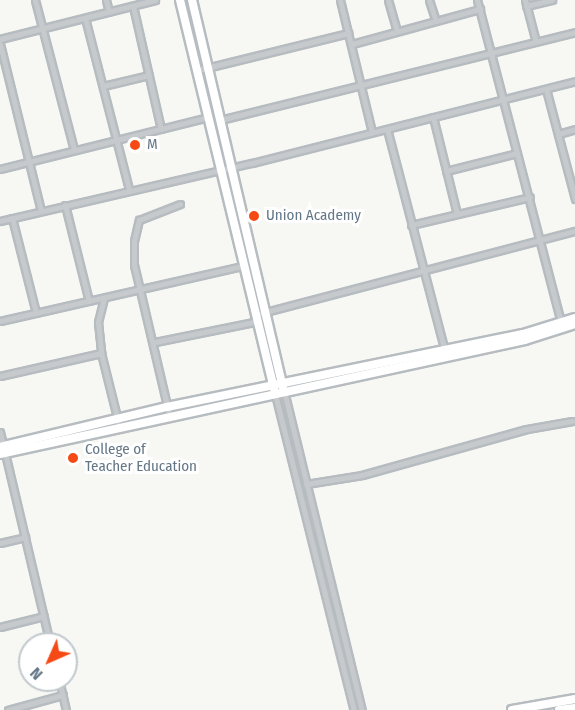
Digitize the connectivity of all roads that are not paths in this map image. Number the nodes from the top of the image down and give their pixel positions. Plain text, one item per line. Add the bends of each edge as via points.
1 (35, 0) edge
2 (106, 0) edge
3 (155, 0) edge
4 (180, 0) edge
5 (192, 0) edge
6 (340, 0) edge
7 (388, 0) edge
8 (429, 0) edge
9 (477, 0) edge
10 (552, 0) edge
11 (526, 3) edge
12 (133, 6) junction
13 (480, 9) junction
14 (109, 12) junction
15 (85, 18) junction
16 (436, 21) junction
17 (41, 29) junction
18 (397, 31) junction
19 (575, 32) edge
20 (349, 33) junction
21 (0, 39) edge
22 (536, 42) junction
23 (0, 44) edge
24 (352, 44) junction
25 (491, 54) junction
26 (208, 66) junction
27 (198, 70) junction
28 (149, 75) junction
29 (575, 81) edge
30 (103, 86) junction
31 (363, 86) junction
32 (546, 89) junction
33 (502, 100) junction
34 (208, 117) junction
35 (433, 117) junction
36 (220, 120) junction
37 (161, 129) junction
38 (387, 129) junction
39 (575, 129) edge
40 (372, 132) junction
41 (558, 134) junction
42 (117, 140) junction
43 (74, 150) junction
44 (518, 153) junction
45 (30, 161) junction
46 (231, 167) junction
47 (0, 169) edge
48 (219, 169) junction
49 (446, 171) junction
50 (129, 189) junction
51 (530, 197) junction
52 (575, 199) edge
53 (180, 204) dead end
54 (65, 205) junction
55 (41, 211) junction
56 (457, 214) junction
57 (12, 218) junction
58 (0, 220) edge
59 (411, 225) junction
60 (575, 231) edge
61 (540, 242) junction
62 (243, 266) junction
63 (422, 271) junction
64 (140, 291) junction
65 (104, 298) junction
66 (89, 301) junction
67 (36, 313) junction
68 (266, 315) junction
69 (255, 318) junction
70 (575, 318) edge
71 (0, 321) edge
72 (561, 322) junction
73 (575, 324) edge
74 (155, 342) junction
75 (446, 351) junction
76 (101, 353) junction
77 (0, 376) edge
78 (278, 387) junction
79 (168, 410) junction
80 (572, 421) dead end
81 (118, 422) junction
82 (0, 432) edge
83 (2, 450) edge
84 (306, 484) junction
85 (25, 537) junction
86 (0, 543) edge
87 (44, 616) junction
88 (0, 627) edge
89 (47, 632) edge
90 (62, 692) edge
91 (63, 695) junction
92 (575, 699) edge
93 (575, 708) edge
94 (8, 710) edge
95 (66, 710) edge
96 (354, 710) edge
97 (362, 710) edge
98 (512, 710) edge
99 (559, 710) edge

1 - 17 street
2 - 14 street
3 - 12 street
4 - 27 main road
5 - 26 main road
6 - 20 street
7 - 18 street
8 - 16 street
9 - 13 street
10 - 11 street
11 - 22 street
12 - 14 street
12 - 28 street
13 - 16 street
13 - 25 street
14 - 15 street
15 - 17 street
15 - 30 street
16 - 18 street
17 - 21 street
17 - 43 street
18 - 24 street
19 - 22 street
20 - 24 street
20 - 26 street
22 - 25 street
23 - 45 street
24 - 31 street
25 - 31 street
25 - 33 street
26 - 27 street
26 - 36 main road
27 - 34 main road
28 - 30 street
28 - 37 street
29 - 32 street
30 - 42 street
31 - 36 street
31 - 40 street
32 - 33 street
32 - 41 street
33 - 35 street
33 - 44 street
34 - 37 street
34 - 48 main road
35 - 38 street
35 - 49 street
36 - 46 main road
37 - 42 street
38 - 40 street
38 - 59 street
39 - 41 street
40 - 46 street
41 - 52 street
42 - 43 street
42 - 50 street
43 - 45 street
44 - 49 street
44 - 51 street
45 - 47 street
45 - 55 street
46 - 48 street
46 - 68 main road
48 - 50 street
48 - 62 main road
49 - 56 street
50 - 54 street
51 - 56 street
51 - 61 street
53 - 64 street via 150,213 136,223 134,265
54 - 55 street
54 - 66 street
55 - 57 street
56 - 59 street
57 - 58 street
57 - 67 street
59 - 63 street
60 - 61 street
61 - 63 street
61 - 72 street
62 - 64 street
62 - 69 main road
63 - 68 street
63 - 75 street
64 - 65 street
64 - 74 street
65 - 66 street
65 - 76 street via 98,322
66 - 67 street
67 - 71 street
68 - 69 street
68 - 78 main road
69 - 74 street
69 - 78 main road
70 - 72 main road
72 - 75 main road
73 - 75 main road via 525,340
74 - 79 street
75 - 78 main road
76 - 77 street
76 - 81 street
78 - 79 main road
78 - 84 street
78 - 96 street
79 - 81 main road
80 - 84 street via 362,475
81 - 83 main road
82 - 83 street
83 - 85 street
84 - 97 street
85 - 86 street
85 - 87 street
87 - 88 street
87 - 89 street
90 - 91 street
91 - 94 street
91 - 95 street
92 - 98 main road
93 - 99 main road

